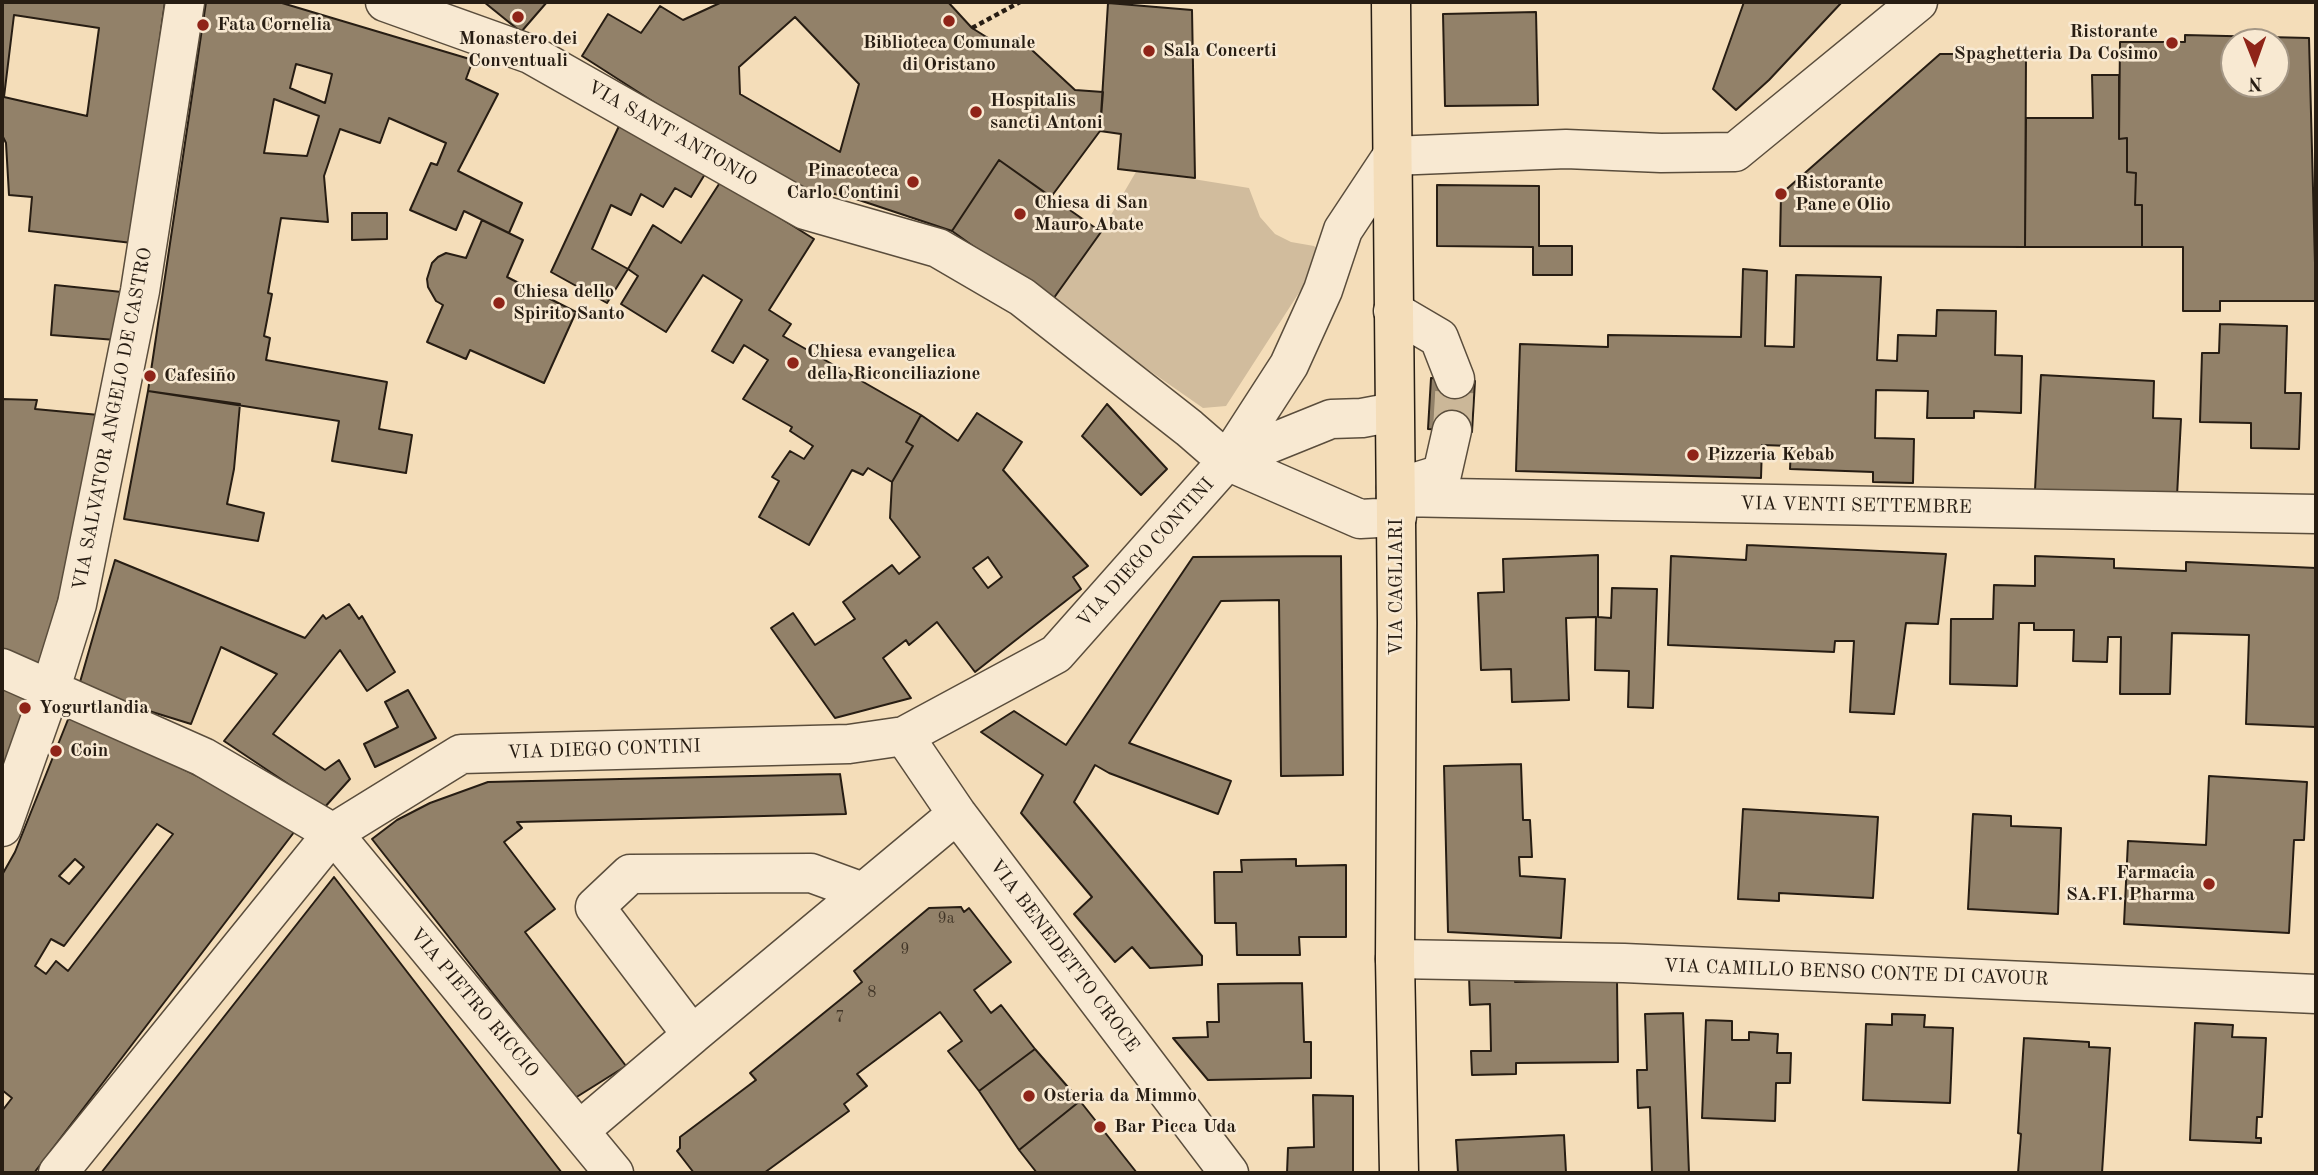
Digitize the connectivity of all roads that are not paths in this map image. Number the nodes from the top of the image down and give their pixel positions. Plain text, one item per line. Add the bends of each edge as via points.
1 (185, 2) edge
2 (385, 2) edge
3 (1391, 2) edge
4 (1918, 2) edge
5 (1392, 156) junction
6 (1393, 311) junction
7 (1455, 379) tunnel mouth
8 (1394, 412) junction
9 (1452, 430) tunnel mouth
10 (1227, 461) junction
11 (1396, 501) junction
12 (2316, 514) edge
13 (2, 668) edge
14 (50, 691) junction
15 (904, 736) junction
16 (957, 814) junction
17 (2, 827) edge
18 (334, 833) junction
19 (863, 892) junction
20 (1395, 959) junction
21 (2316, 994) edge
22 (692, 1035) junction
23 (580, 1130) junction
24 (58, 1173) edge
25 (614, 1173) edge
26 (1229, 1173) edge
27 (1399, 1173) edge

1 - 14 street, VIA SALVATOR ANGELO DE CASTRO via 140,291 77,604
2 - 10 street, VIA SANT'ANTONIO via 530,54 805,210 938,248 1022,298
3 - 5 main road, VIA CAGLIARI
4 - 5 street via 1735,152 1566,149
5 - 6 main road, VIA CAGLIARI
5 - 10 street, VIA DIEGO CONTINI via 1343,230 1289,365
6 - 7 street via 1439,338
6 - 8 main road, VIA CAGLIARI
8 - 10 street via 1331,419
8 - 11 main road, VIA CAGLIARI
9 - 11 street via 1442,474
10 - 11 street, VIA SANT'ANTONIO via 1360,519
10 - 15 street, VIA DIEGO CONTINI via 1056,654
11 - 12 street, VIA VENTI SETTEMBRE
11 - 20 main road, VIA CAGLIARI
13 - 14 street
14 - 17 street, VIA SALVATOR ANGELO DE CASTRO
14 - 18 street via 202,757
15 - 16 street, VIA BENEDETTO CROCE
15 - 18 street, VIA DIEGO CONTINI via 849,744 461,754
16 - 19 street
16 - 26 street, VIA BENEDETTO CROCE
18 - 23 street, VIA PIETRO RICCIO
18 - 24 street, VIA DIEGO CONTINI
19 - 22 street
19 - 22 street via 811,873 630,874 595,907
20 - 21 street, VIA CAMILLO BENSO CONTE DI CAVOUR via 1624,963
20 - 27 main road, VIA CAGLIARI
22 - 23 street
23 - 25 street, VIA PIETRO RICCIO

